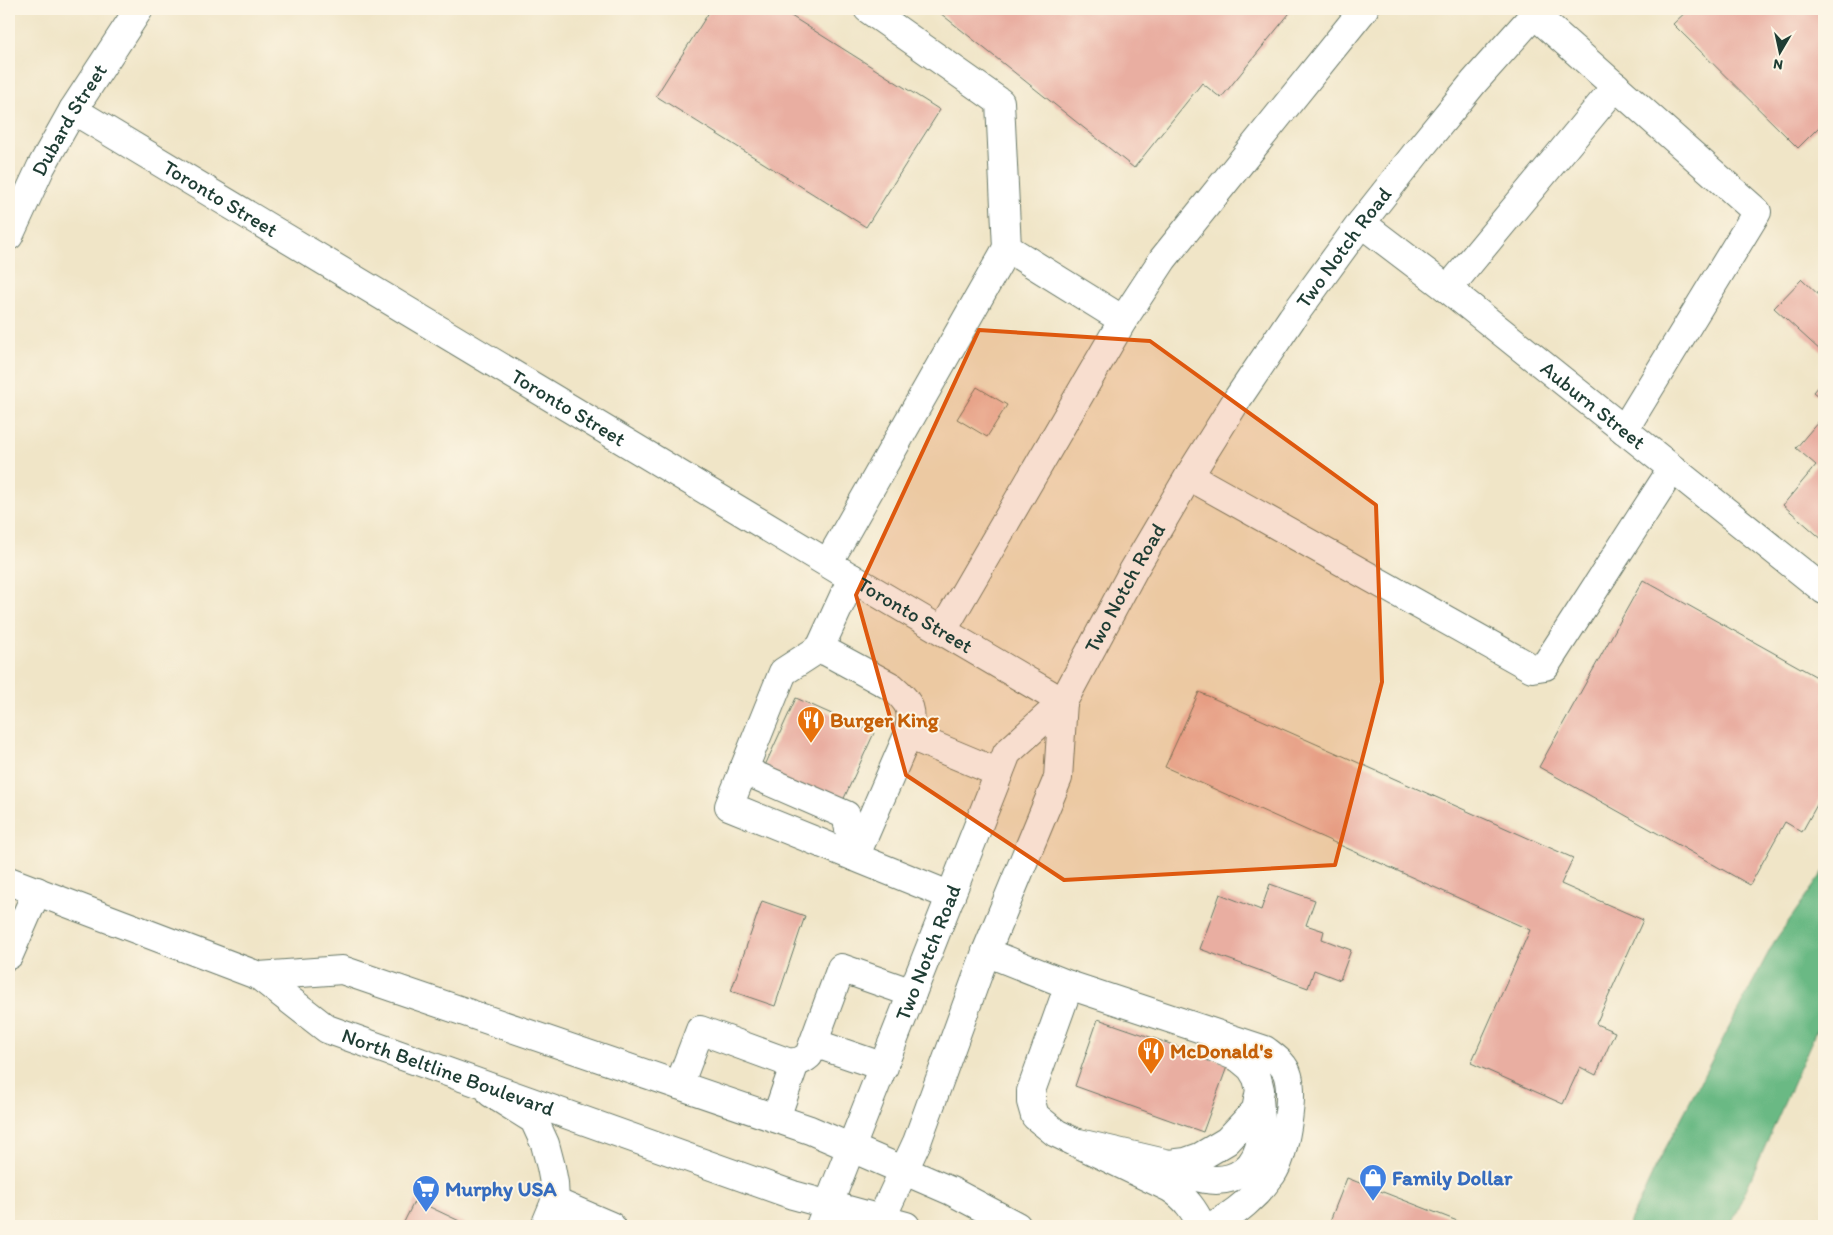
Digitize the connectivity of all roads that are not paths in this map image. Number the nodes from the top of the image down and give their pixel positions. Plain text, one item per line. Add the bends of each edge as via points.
1 (139, 9) edge
2 (868, 9) edge
3 (1364, 9) edge
4 (1536, 11) edge
5 (1616, 86) junction
6 (73, 110) junction
7 (1361, 223) junction
8 (9, 236) edge
9 (1007, 248) junction
10 (1448, 289) junction
11 (1123, 320) junction
12 (1624, 430) junction
13 (1672, 469) junction
14 (1189, 476) junction
15 (828, 563) junction
16 (852, 578) junction
17 (1824, 590) edge
18 (942, 630) junction
19 (820, 648) junction
20 (1063, 702) junction
21 (908, 735) junction
22 (743, 770) junction
23 (999, 774) junction
24 (855, 857) junction
25 (9, 881) edge
26 (37, 891) junction
27 (951, 896) junction
28 (986, 952) junction
29 (9, 954) edge
30 (259, 976) junction
31 (1069, 985) junction
32 (912, 993) junction
33 (814, 1043) junction
34 (795, 1063) junction
35 (884, 1067) junction
36 (475, 1083) junction
37 (679, 1085) junction
38 (1259, 1099) junction
39 (776, 1118) junction
40 (1079, 1143) junction
41 (852, 1147) junction
42 (1147, 1158) junction
43 (904, 1170) junction
44 (550, 1214) edge
45 (824, 1216) edge
46 (888, 1224) edge
47 (610, 1226) edge
48 (1017, 1226) edge
49 (1202, 1226) edge
50 (1211, 1226) edge

1 - 6 main road, Dubard Street
2 - 9 main road via 1000,102
3 - 11 main road via 1163,259
4 - 5 main road
4 - 7 main road, Two Notch Road via 1474,82
5 - 10 main road
5 - 12 main road via 1757,212
6 - 8 main road, Dubard Street via 41,167
6 - 15 main road, Toronto Street
7 - 10 main road, Auburn Street
7 - 14 main road, Two Notch Road via 1238,398
9 - 11 main road
9 - 15 main road
10 - 12 main road, Auburn Street
11 - 18 main road
12 - 13 main road, Auburn Street
13 - 14 main road via 1545,666 1532,668
13 - 17 main road, Auburn Street
14 - 20 main road, Two Notch Road via 1133,571
15 - 16 main road, Toronto Street
16 - 18 main road, Toronto Street
16 - 19 main road
18 - 20 main road, Toronto Street
19 - 21 main road via 900,694 911,710
19 - 22 main road via 783,672
20 - 23 main road, Two Notch Road via 1007,752
20 - 28 main road via 1058,778
21 - 23 main road
21 - 24 main road
22 - 24 main road via 846,815
22 - 24 main road via 729,806
23 - 27 main road, Two Notch Road
24 - 27 main road
25 - 26 main road, North Beltline Boulevard
26 - 29 main road
26 - 30 main road, North Beltline Boulevard
27 - 32 main road, Two Notch Road
28 - 31 main road
28 - 43 main road
30 - 36 main road, North Beltline Boulevard via 327,1029
30 - 37 main road via 342,970
31 - 38 main road via 1115,1008 1239,1058 1257,1078
31 - 40 main road via 1031,1091 1030,1102 1035,1116 1044,1124
31 - 50 main road via 1265,1050 1283,1065 1288,1075 1290,1096 1288,1123 1274,1171 1251,1198 1223,1221
32 - 33 main road via 841,968
32 - 35 main road, Two Notch Road
33 - 34 main road via 809,1055
33 - 35 main road
34 - 37 main road via 700,1030
34 - 39 main road
35 - 41 main road, Two Notch Road
36 - 44 main road via 534,1120 545,1144 554,1183
36 - 45 main road, North Beltline Boulevard via 793,1195
37 - 39 main road
38 - 42 main road via 1256,1110 1227,1141 1200,1157 1169,1164
38 - 42 main road via 1259,1149 1244,1172 1234,1178 1203,1179
39 - 41 main road
40 - 42 main road
40 - 49 main road via 1182,1196
41 - 43 main road
41 - 45 main road, Two Notch Road
43 - 46 main road
43 - 48 main road
44 - 47 main road
45 - 46 main road, North Beltline Boulevard

